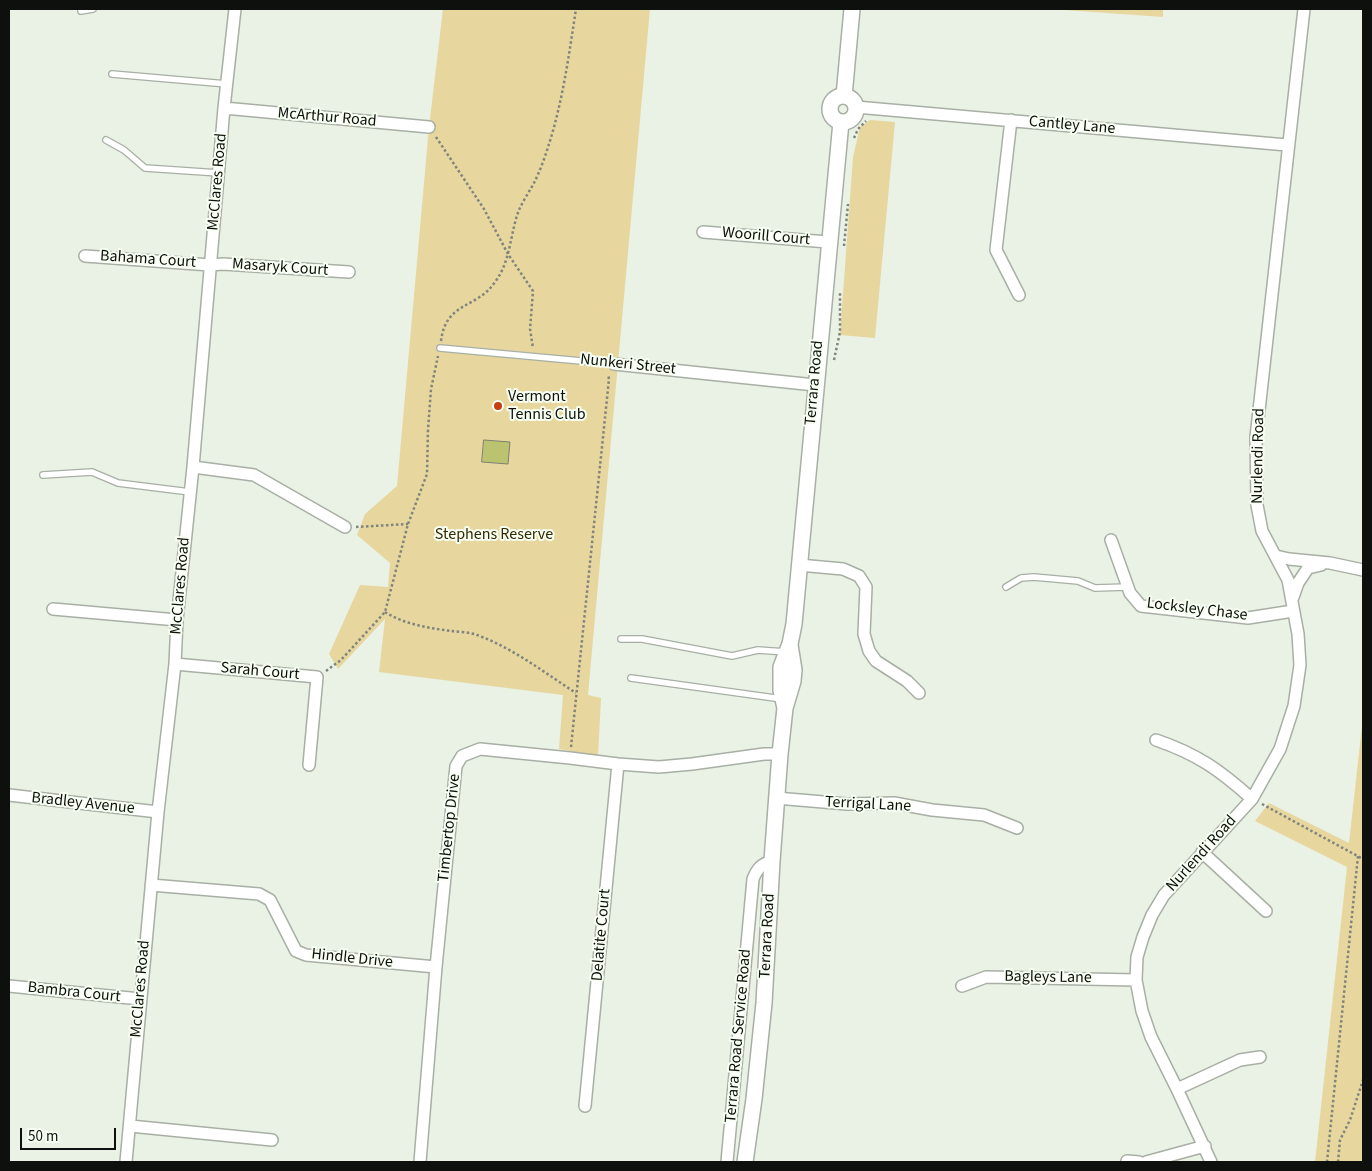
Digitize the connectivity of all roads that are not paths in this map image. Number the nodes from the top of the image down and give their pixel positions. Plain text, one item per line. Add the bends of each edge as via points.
1 (93, 9) edge
2 (235, 9) edge
3 (852, 9) edge
4 (1304, 9) edge
5 (81, 12) dead end
6 (112, 74) dead end
7 (227, 84) junction
8 (844, 96) junction
9 (856, 107) junction
10 (224, 108) junction
11 (1011, 120) junction
12 (841, 122) junction
13 (429, 128) road end
14 (106, 140) dead end
15 (1287, 145) junction
16 (219, 173) junction
17 (704, 232) dead end
18 (828, 242) junction
19 (86, 256) dead end
20 (210, 265) junction
21 (349, 272) dead end
22 (1020, 295) dead end
23 (440, 348) dead end
24 (610, 363) joint
25 (815, 384) junction
26 (192, 467) junction
27 (44, 475) dead end
28 (190, 492) junction
29 (345, 527) road end
30 (1111, 540) dead end
31 (1276, 556) junction
32 (1330, 563) junction
33 (799, 564) junction
34 (1363, 570) edge
35 (1006, 587) dead end
36 (1128, 587) junction
37 (1292, 606) junction
38 (53, 609) dead end
39 (177, 620) junction
40 (620, 638) dead end
41 (790, 649) junction
42 (175, 664) junction
43 (631, 678) dead end
44 (919, 693) dead end
45 (785, 702) junction
46 (1156, 740) dead end
47 (780, 754) junction
48 (618, 764) junction
49 (308, 765) dead end
50 (9, 796) edge
51 (776, 798) junction
52 (1252, 799) junction
53 (158, 812) junction
54 (1017, 828) dead end
55 (1202, 852) junction
56 (772, 861) junction
57 (151, 885) junction
58 (1266, 911) dead end
59 (436, 967) junction
60 (1136, 980) junction
61 (9, 986) edge
62 (962, 986) dead end
63 (140, 999) junction
64 (1260, 1057) dead end
65 (1178, 1089) junction
66 (585, 1106) dead end
67 (130, 1126) junction
68 (272, 1140) dead end
69 (1205, 1146) junction
70 (126, 1162) edge
71 (420, 1162) edge
72 (727, 1162) edge
73 (745, 1162) edge
74 (1146, 1162) edge
75 (1211, 1162) edge

1 - 5 lane
2 - 7 street, McClares Road
3 - 8 main road
4 - 15 street, Nurlendi Road
6 - 7 lane
7 - 10 street, McClares Road
8 - 9 main road via 851,98
8 - 12 main road via 834,98 830,105 830,114
9 - 11 street, Cantley Lane
9 - 12 main road via 852,118
10 - 13 street, McArthur Road
10 - 16 street, McClares Road
11 - 15 street, Cantley Lane
11 - 22 street via 996,250
12 - 18 main road, Terrara Road
14 - 16 lane via 145,168
15 - 31 street, Nurlendi Road via 1256,437 1257,505 1262,531
16 - 20 street, McClares Road
17 - 18 street, Woorill Court
18 - 25 main road, Terrara Road
19 - 20 street, Bahama Court
20 - 21 street, Masaryk Court
20 - 26 street, McClares Road
23 - 24 lane, Nunkeri Street
24 - 25 street, Nunkeri Street
25 - 33 main road, Terrara Road
26 - 28 street, McClares Road
26 - 29 street via 254,475
27 - 28 lane via 92,472 118,483
28 - 39 street, McClares Road
30 - 36 street, Locksley Chase
31 - 32 street
31 - 37 street, Nurlendi Road via 1288,580
32 - 34 street
32 - 37 street via 1308,568 1298,583
33 - 41 main road, Terrara Road
33 - 44 street via 843,569 859,576 866,587 864,634 869,652 876,661 907,680
35 - 36 lane via 1021,578 1034,577 1078,580 1095,588
36 - 37 street, Locksley Chase via 1141,606 1157,609 1248,618
37 - 52 street, Nurlendi Road via 1300,665 1294,706 1280,749
38 - 39 street
39 - 42 street, McClares Road
40 - 41 lane via 642,639 732,656 758,650
41 - 45 main road, Terrara Road via 794,680
42 - 49 street, Sarah Court via 317,677
42 - 53 street, McClares Road
43 - 45 lane
45 - 47 main road, Terrara Road
46 - 52 street via 1209,763
47 - 48 street, Timbertop Drive via 692,764
47 - 51 main road, Terrara Road
48 - 59 street, Timbertop Drive via 480,749 462,756 456,766
48 - 66 street, Delatite Court
50 - 53 street, Bradley Avenue
51 - 54 street, Terrigal Lane via 847,804 894,803 984,815
51 - 56 main road, Terrara Road
52 - 55 street, Nurlendi Road
53 - 57 street, McClares Road
55 - 58 street
55 - 60 street, Nurlendi Road via 1164,895 1152,915 1138,957
56 - 72 street, Terrara Road Service Road via 761,865 753,879
56 - 73 main road, Terrara Road via 764,1003
57 - 59 street, Hindle Drive via 260,894 270,900 296,951 306,955
57 - 63 street, McClares Road
59 - 71 street, Timbertop Drive
60 - 62 street, Bagleys Lane via 986,977
60 - 65 street, Nurlendi Road via 1151,1037
61 - 63 street, Bambra Court
63 - 67 street, McClares Road
64 - 65 street via 1240,1060
65 - 69 street, Nurlendi Road
67 - 68 street
67 - 70 street, McClares Road
69 - 74 street
69 - 75 street, Nurlendi Road

